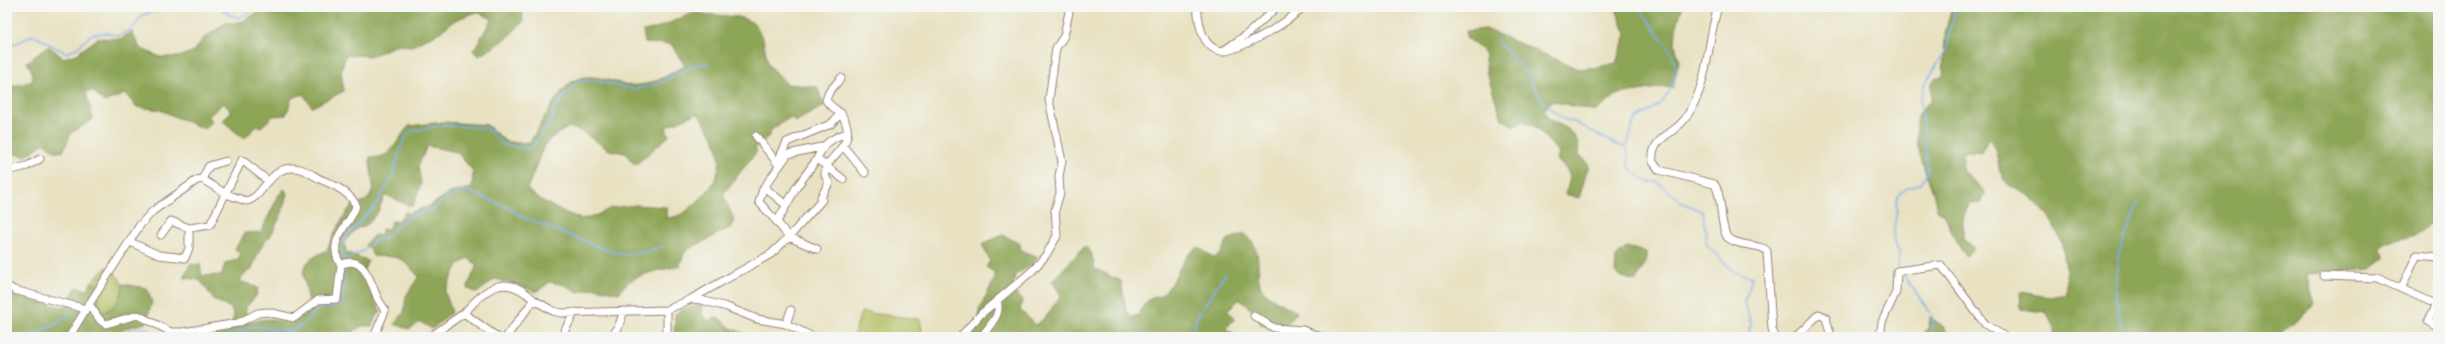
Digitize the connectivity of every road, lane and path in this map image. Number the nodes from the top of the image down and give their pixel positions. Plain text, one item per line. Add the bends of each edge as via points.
1 (1070, 7) edge
2 (1197, 7) edge
3 (1277, 7) edge
4 (1303, 7) edge
5 (1718, 7) edge
6 (1223, 51) junction
7 (840, 78) dead end
8 (841, 113) junction
9 (846, 133) junction
10 (756, 136) dead end
11 (821, 147) junction
12 (844, 147) junction
13 (40, 159) dead end
14 (816, 159) junction
15 (226, 160) dead end
16 (778, 164) junction
17 (828, 166) junction
18 (7, 171) edge
19 (865, 173) dead end
20 (202, 179) junction
21 (843, 179) dead end
22 (267, 180) junction
23 (764, 187) junction
24 (226, 194) junction
25 (786, 205) junction
26 (777, 222) junction
27 (189, 228) junction
28 (161, 235) dead end
29 (790, 237) junction
30 (130, 242) junction
31 (817, 249) dead end
32 (2438, 256) edge
33 (344, 264) junction
34 (2324, 276) dead end
35 (7, 286) edge
36 (2401, 289) junction
37 (705, 291) junction
38 (691, 299) junction
39 (534, 300) junction
40 (707, 300) junction
41 (997, 300) junction
42 (2437, 305) edge
43 (87, 306) junction
44 (667, 310) junction
45 (791, 310) dead end
46 (624, 311) junction
47 (575, 312) junction
48 (464, 313) junction
49 (1254, 316) dead end
50 (786, 324) junction
51 (2438, 327) edge
52 (69, 337) edge
53 (374, 337) edge
54 (430, 337) edge
55 (497, 337) edge
56 (506, 337) edge
57 (561, 337) edge
58 (611, 337) edge
59 (667, 337) edge
60 (813, 337) edge
61 (960, 337) edge
62 (982, 337) edge
63 (1321, 337) edge
64 (1775, 337) edge
65 (1796, 337) edge
66 (1831, 337) edge
67 (1880, 337) edge
68 (2005, 337) edge

1 - 41 street via 1064,36 1056,48 1050,100 1062,161 1059,176 1060,193 1055,210 1057,236 1036,266
2 - 6 street via 1203,37 1213,48
3 - 6 street via 1246,35
4 - 6 street via 1295,15 1237,48
5 - 64 street via 1701,89 1685,120 1659,139 1654,147 1653,162 1659,170 1714,184 1727,237 1766,249 1772,329
7 - 8 street via 826,100
8 - 9 street
8 - 16 street via 831,124 786,142
9 - 11 street via 827,141
9 - 12 street
10 - 16 street
11 - 14 street
11 - 16 street via 788,154
12 - 17 street
12 - 19 street
13 - 18 street via 34,164
14 - 17 street
14 - 25 street
15 - 20 street via 210,166
16 - 23 street
17 - 21 street
17 - 29 street via 825,174 829,182 821,197 822,200
20 - 24 street
20 - 30 street via 153,211 140,225
22 - 24 street via 252,200 242,201
22 - 24 street via 242,160
22 - 33 street via 283,170 299,169 333,184 354,201 356,207 337,239 337,259
23 - 25 street
23 - 26 street via 759,202
24 - 27 street via 208,227
25 - 26 street
26 - 29 street
27 - 28 street via 171,221
27 - 30 street via 189,248 185,258 159,255
29 - 31 street
29 - 37 street via 771,254
30 - 43 street
32 - 36 street via 2417,255
33 - 43 street via 337,300 318,300 294,318 267,312 258,313 238,323 187,332 172,332 138,315 106,324
33 - 53 street via 360,265 366,270 385,311
34 - 36 street via 2372,277
35 - 43 street via 14,290
36 - 42 street
37 - 38 street
37 - 40 street
38 - 40 street
38 - 44 street
39 - 47 street via 553,311
39 - 48 street via 528,294 513,288 494,286 481,294
39 - 56 street
40 - 50 street via 757,319
41 - 61 street via 973,321
41 - 62 street via 999,308 994,322
42 - 51 street via 2428,321
43 - 52 street
44 - 46 street
44 - 59 street
45 - 50 street
46 - 47 street
46 - 58 street via 618,328
47 - 57 street
48 - 54 street
48 - 55 street
49 - 63 street via 1274,328 1303,330
50 - 60 street
65 - 66 street via 1819,314 1826,318
67 - 68 street via 1882,322 1896,292 1900,270 1941,265 1984,324

